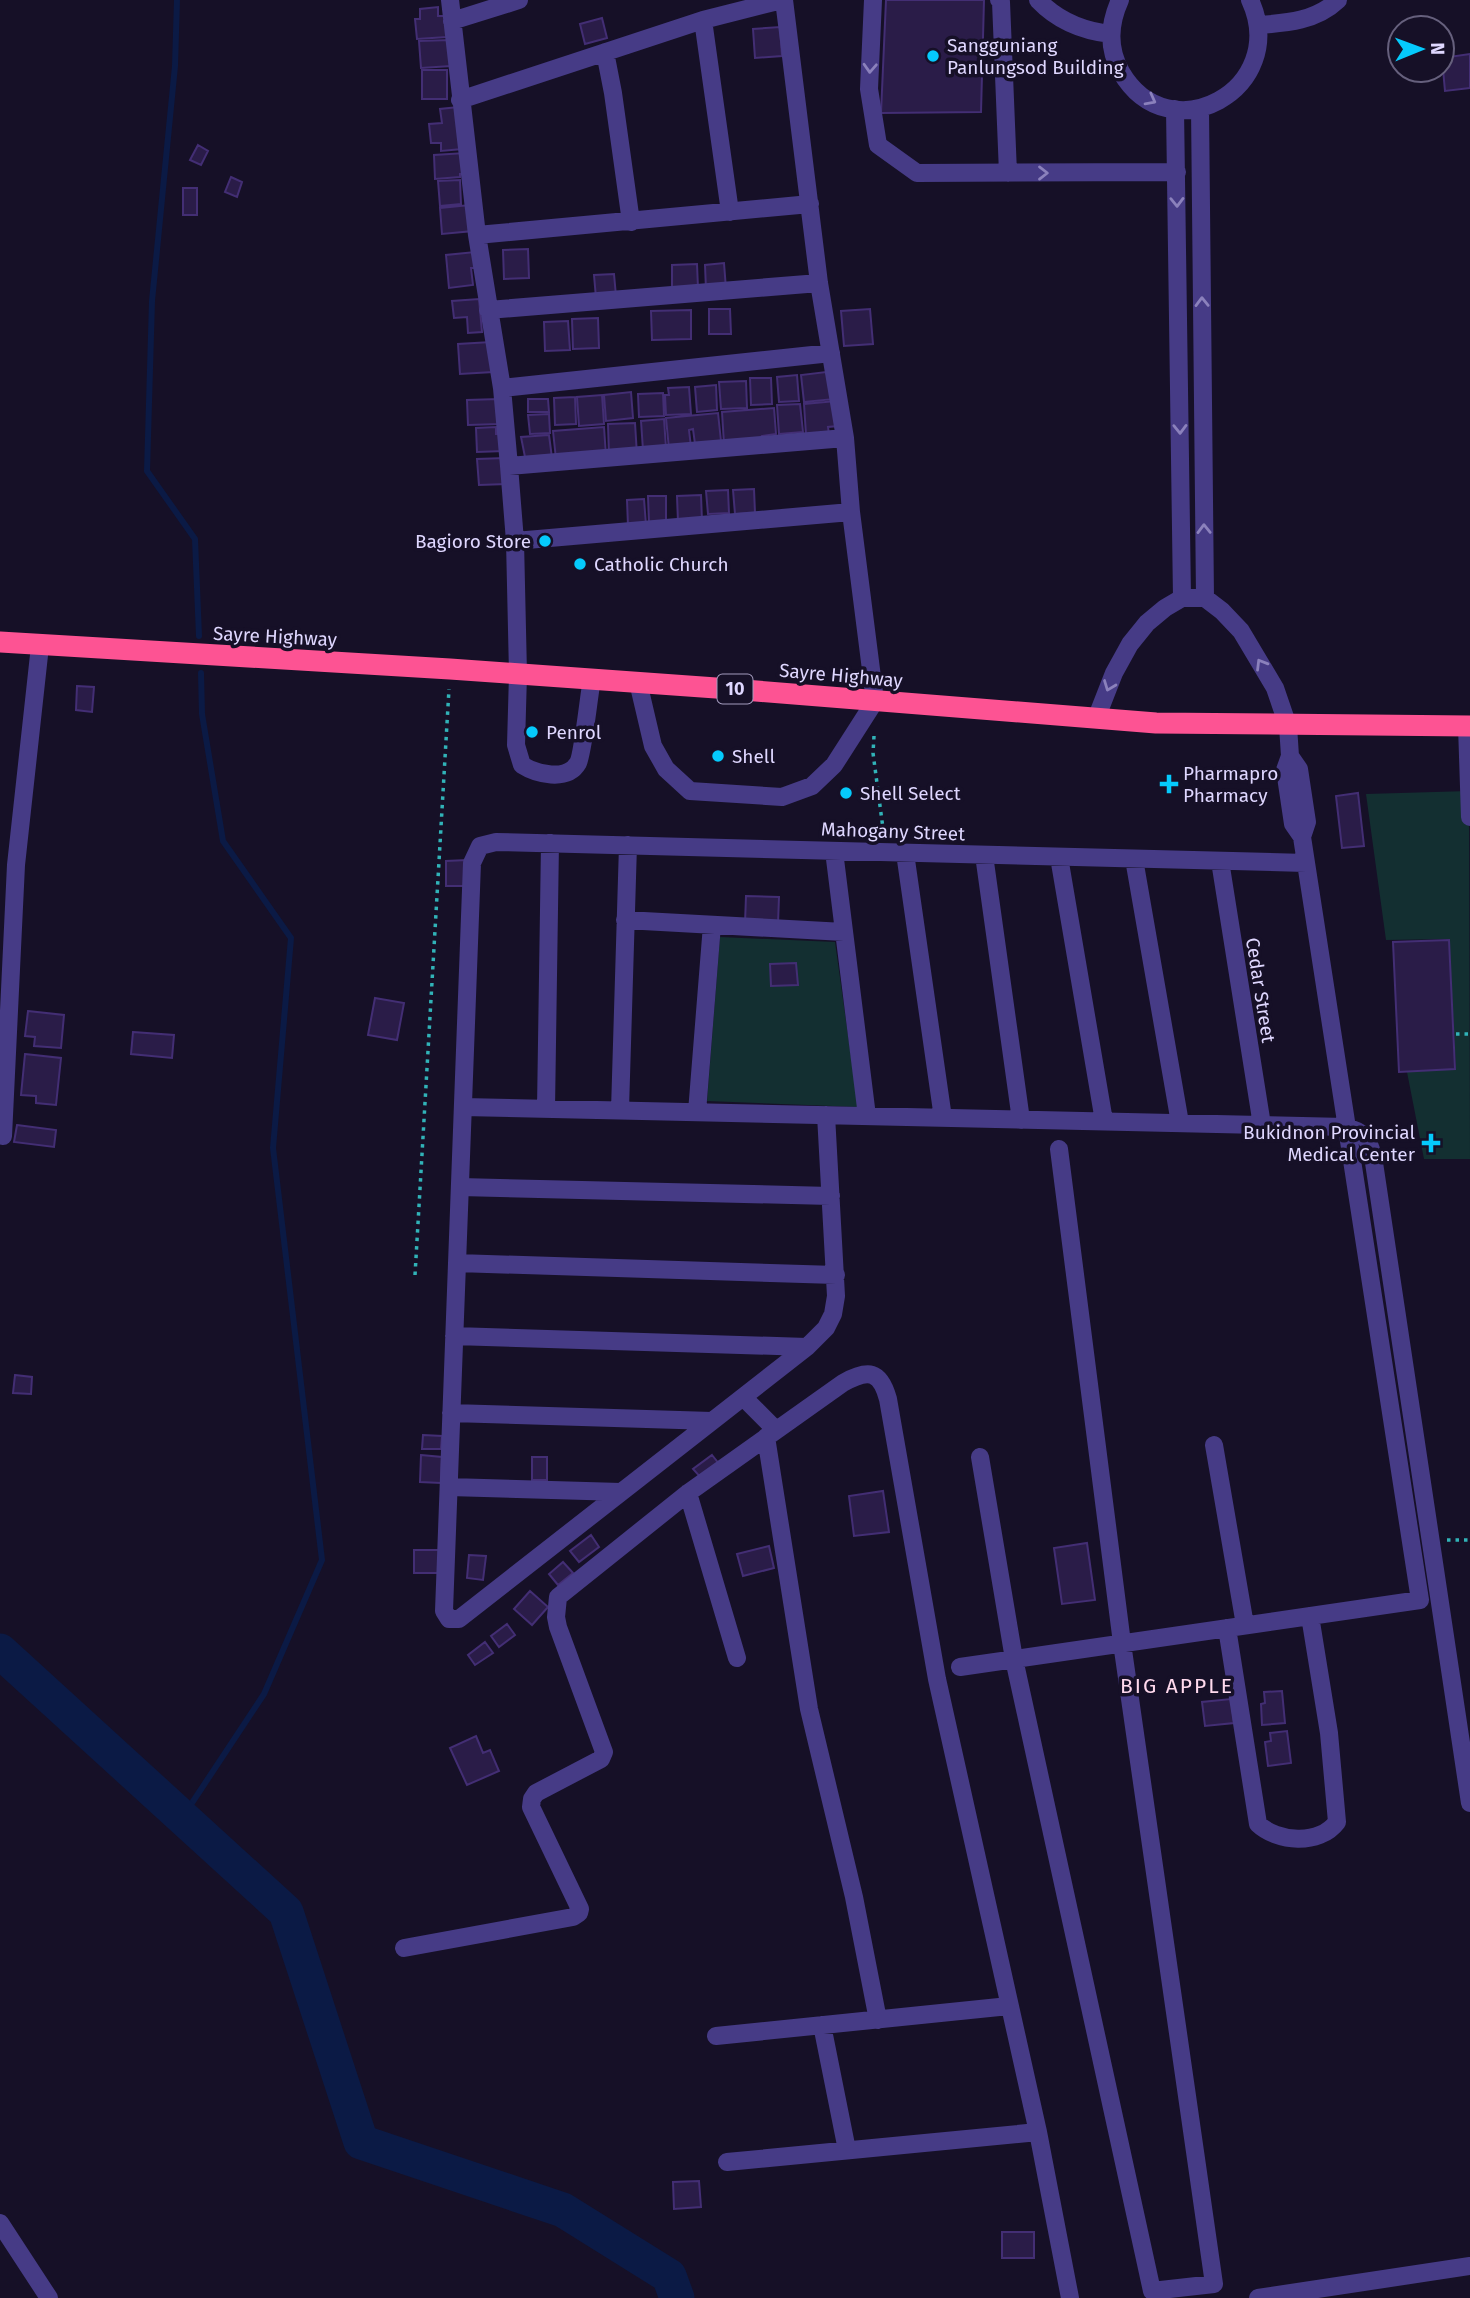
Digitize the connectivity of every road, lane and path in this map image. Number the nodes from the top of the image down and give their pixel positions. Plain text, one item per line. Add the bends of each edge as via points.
1 (450, 0) edge
2 (519, 0) edge
3 (783, 0) edge
4 (873, 0) edge
5 (999, 0) edge
6 (1038, 0) edge
7 (1120, 0) edge
8 (1250, 0) edge
9 (1338, 0) edge
10 (703, 20) junction
11 (452, 21) junction
12 (1259, 25) junction
13 (1111, 34) junction
14 (605, 52) junction
15 (460, 100) junction
16 (1200, 108) junction
17 (1175, 109) junction
18 (1177, 172) junction
19 (1008, 173) junction
20 (810, 204) junction
21 (730, 212) junction
22 (631, 222) junction
23 (477, 235) junction
24 (819, 283) junction
25 (488, 310) junction
26 (831, 353) junction
27 (502, 388) junction
28 (845, 438) junction
29 (509, 466) junction
30 (851, 512) junction
31 (515, 541) junction
32 (1182, 598) junction
33 (1205, 598) junction
34 (0, 642) edge
35 (40, 646) junction
36 (450, 669) junction
37 (518, 674) junction
38 (592, 679) junction
39 (638, 682) junction
40 (875, 701) junction
41 (1096, 719) junction
42 (1288, 726) junction
43 (1469, 726) edge
44 (1470, 817) edge
45 (550, 843) junction
46 (628, 845) junction
47 (834, 851) junction
48 (886, 852) junction
49 (905, 853) junction
50 (984, 855) junction
51 (1059, 857) junction
52 (1133, 859) junction
53 (1220, 861) junction
54 (1306, 863) junction
55 (625, 920) junction
56 (712, 925) junction
57 (844, 932) junction
58 (1456, 1034) dead end
59 (1470, 1034) edge
60 (463, 1107) junction
61 (546, 1109) junction
62 (620, 1110) junction
63 (697, 1112) junction
64 (826, 1115) junction
65 (867, 1116) junction
66 (943, 1118) junction
67 (1021, 1120) junction
68 (1104, 1121) junction
69 (1180, 1123) junction
70 (1262, 1125) junction
71 (1345, 1127) junction
72 (3, 1136) dead end
73 (1059, 1149) dead end
74 (460, 1186) junction
75 (831, 1196) junction
76 (457, 1263) junction
77 (415, 1275) dead end
78 (836, 1275) junction
79 (454, 1336) junction
80 (807, 1347) junction
81 (743, 1397) junction
82 (451, 1413) junction
83 (712, 1421) junction
84 (771, 1434) junction
85 (1214, 1445) dead end
86 (980, 1457) dead end
87 (449, 1487) junction
88 (621, 1492) junction
89 (688, 1493) junction
90 (1310, 1616) junction
91 (1245, 1625) junction
92 (1227, 1628) junction
93 (1122, 1643) junction
94 (737, 1658) dead end
95 (1014, 1659) junction
96 (960, 1667) dead end
97 (1470, 1802) edge
98 (404, 1948) dead end
99 (1009, 2006) junction
100 (878, 2020) junction
101 (822, 2025) junction
102 (716, 2036) dead end
103 (1038, 2132) junction
104 (847, 2150) junction
105 (727, 2162) dead end
106 (0, 2223) edge
107 (1470, 2266) edge
108 (49, 2298) edge
109 (1070, 2298) edge
110 (1258, 2298) edge

1 - 11 street
2 - 11 street
3 - 10 street
3 - 20 street
4 -> 19 street via 869,89 878,145 917,173
5 - 19 street
6 - 13 street via 1084,30
7 - 13 street
8 - 12 street
9 - 12 street via 1318,15
10 - 14 street
10 - 21 street
11 - 15 street
12 - 16 street via 1257,53 1246,78 1226,97
13 -> 17 street via 1114,58 1125,79 1152,102
14 - 15 street
14 - 22 street
15 - 23 street
16 - 17 street
33 -> 16 street
17 - 18 street
19 -> 18 street
18 -> 32 street
20 - 21 street
20 - 24 street
21 - 22 street
22 - 23 street
23 - 25 street
24 - 25 street
24 - 26 street
25 - 27 street
26 - 27 street
26 - 28 street
27 - 29 street
28 - 29 street
28 - 30 street
29 - 31 street
30 - 31 street
30 - 40 street
31 - 37 street
32 - 33 street
32 -> 41 street via 1147,623 1130,643
42 -> 33 street via 1275,688 1241,631
34 - 35 highway, Sayre Highway / 10
35 - 36 highway, Sayre Highway / 10
35 - 72 street via 16,865
36 - 37 highway, Sayre Highway / 10
36 - 77 path
37 - 38 highway, Sayre Highway / 10
37 - 38 street via 516,745 522,765 554,774 567,772 578,762
38 - 39 highway, Sayre Highway / 10
39 - 40 highway, Sayre Highway / 10
39 - 40 street via 653,746 666,769 690,791 782,797 811,786 834,765
40 - 41 highway, Sayre Highway / 10
40 - 48 path via 873,753
41 - 42 highway, Sayre Highway / 10
42 - 43 highway, Sayre Highway / 10
42 - 54 street via 1290,756 1299,769 1307,822 1302,837
43 - 44 street
45 - 46 street, Mahogany Street
45 - 60 street, Mahogany Street via 480,846 472,863
45 - 61 street
46 - 47 street, Mahogany Street
46 - 55 street
47 - 48 street, Mahogany Street
47 - 57 street
48 - 49 street, Mahogany Street
49 - 50 street, Mahogany Street
49 - 66 street
50 - 51 street, Mahogany Street
50 - 67 street
51 - 52 street, Mahogany Street
51 - 68 street
52 - 53 street, Mahogany Street
52 - 69 street
53 - 54 street, Mahogany Street
53 - 70 street, Cedar Street
54 - 71 street
55 - 56 street
55 - 62 street
56 - 57 street
56 - 63 street
57 - 65 street
58 - 59 path
60 - 61 street
60 - 74 street
61 - 62 street
62 - 63 street
63 - 64 street
64 - 65 street
64 - 75 street
65 - 66 street
66 - 67 street
67 - 68 street
68 - 69 street
69 - 70 street
70 - 71 street
71 - 90 street via 1420,1600
71 - 97 street via 1364,1133 1373,1156
73 - 93 street
74 - 75 street
74 - 76 street
75 - 78 street
76 - 78 street
76 - 79 street
78 - 80 street via 833,1314
79 - 80 street
79 - 82 street
80 - 81 street
81 - 83 street
81 - 84 street
82 - 83 street
82 - 87 street
83 - 88 street
84 - 89 street
84 - 99 street via 856,1376 869,1373 884,1385 937,1679
84 - 100 street via 809,1709
85 - 91 street
86 - 95 street
87 - 88 street
87 - 88 street via 444,1611 452,1620
89 - 94 street
89 - 98 street via 562,1592 556,1605 558,1627 604,1752 601,1759 536,1793 531,1807 579,1913
90 - 91 street
90 - 92 street via 1329,1733 1336,1822 1320,1836 1283,1838 1258,1824
91 - 92 street
92 - 93 street
93 - 95 street
93 - 95 street via 1214,2284 1152,2291
95 - 96 street
99 - 100 street
99 - 103 street
100 - 101 street
101 - 102 street
101 - 104 street
103 - 104 street
103 - 109 street
104 - 105 street
106 - 108 street
107 - 110 street

